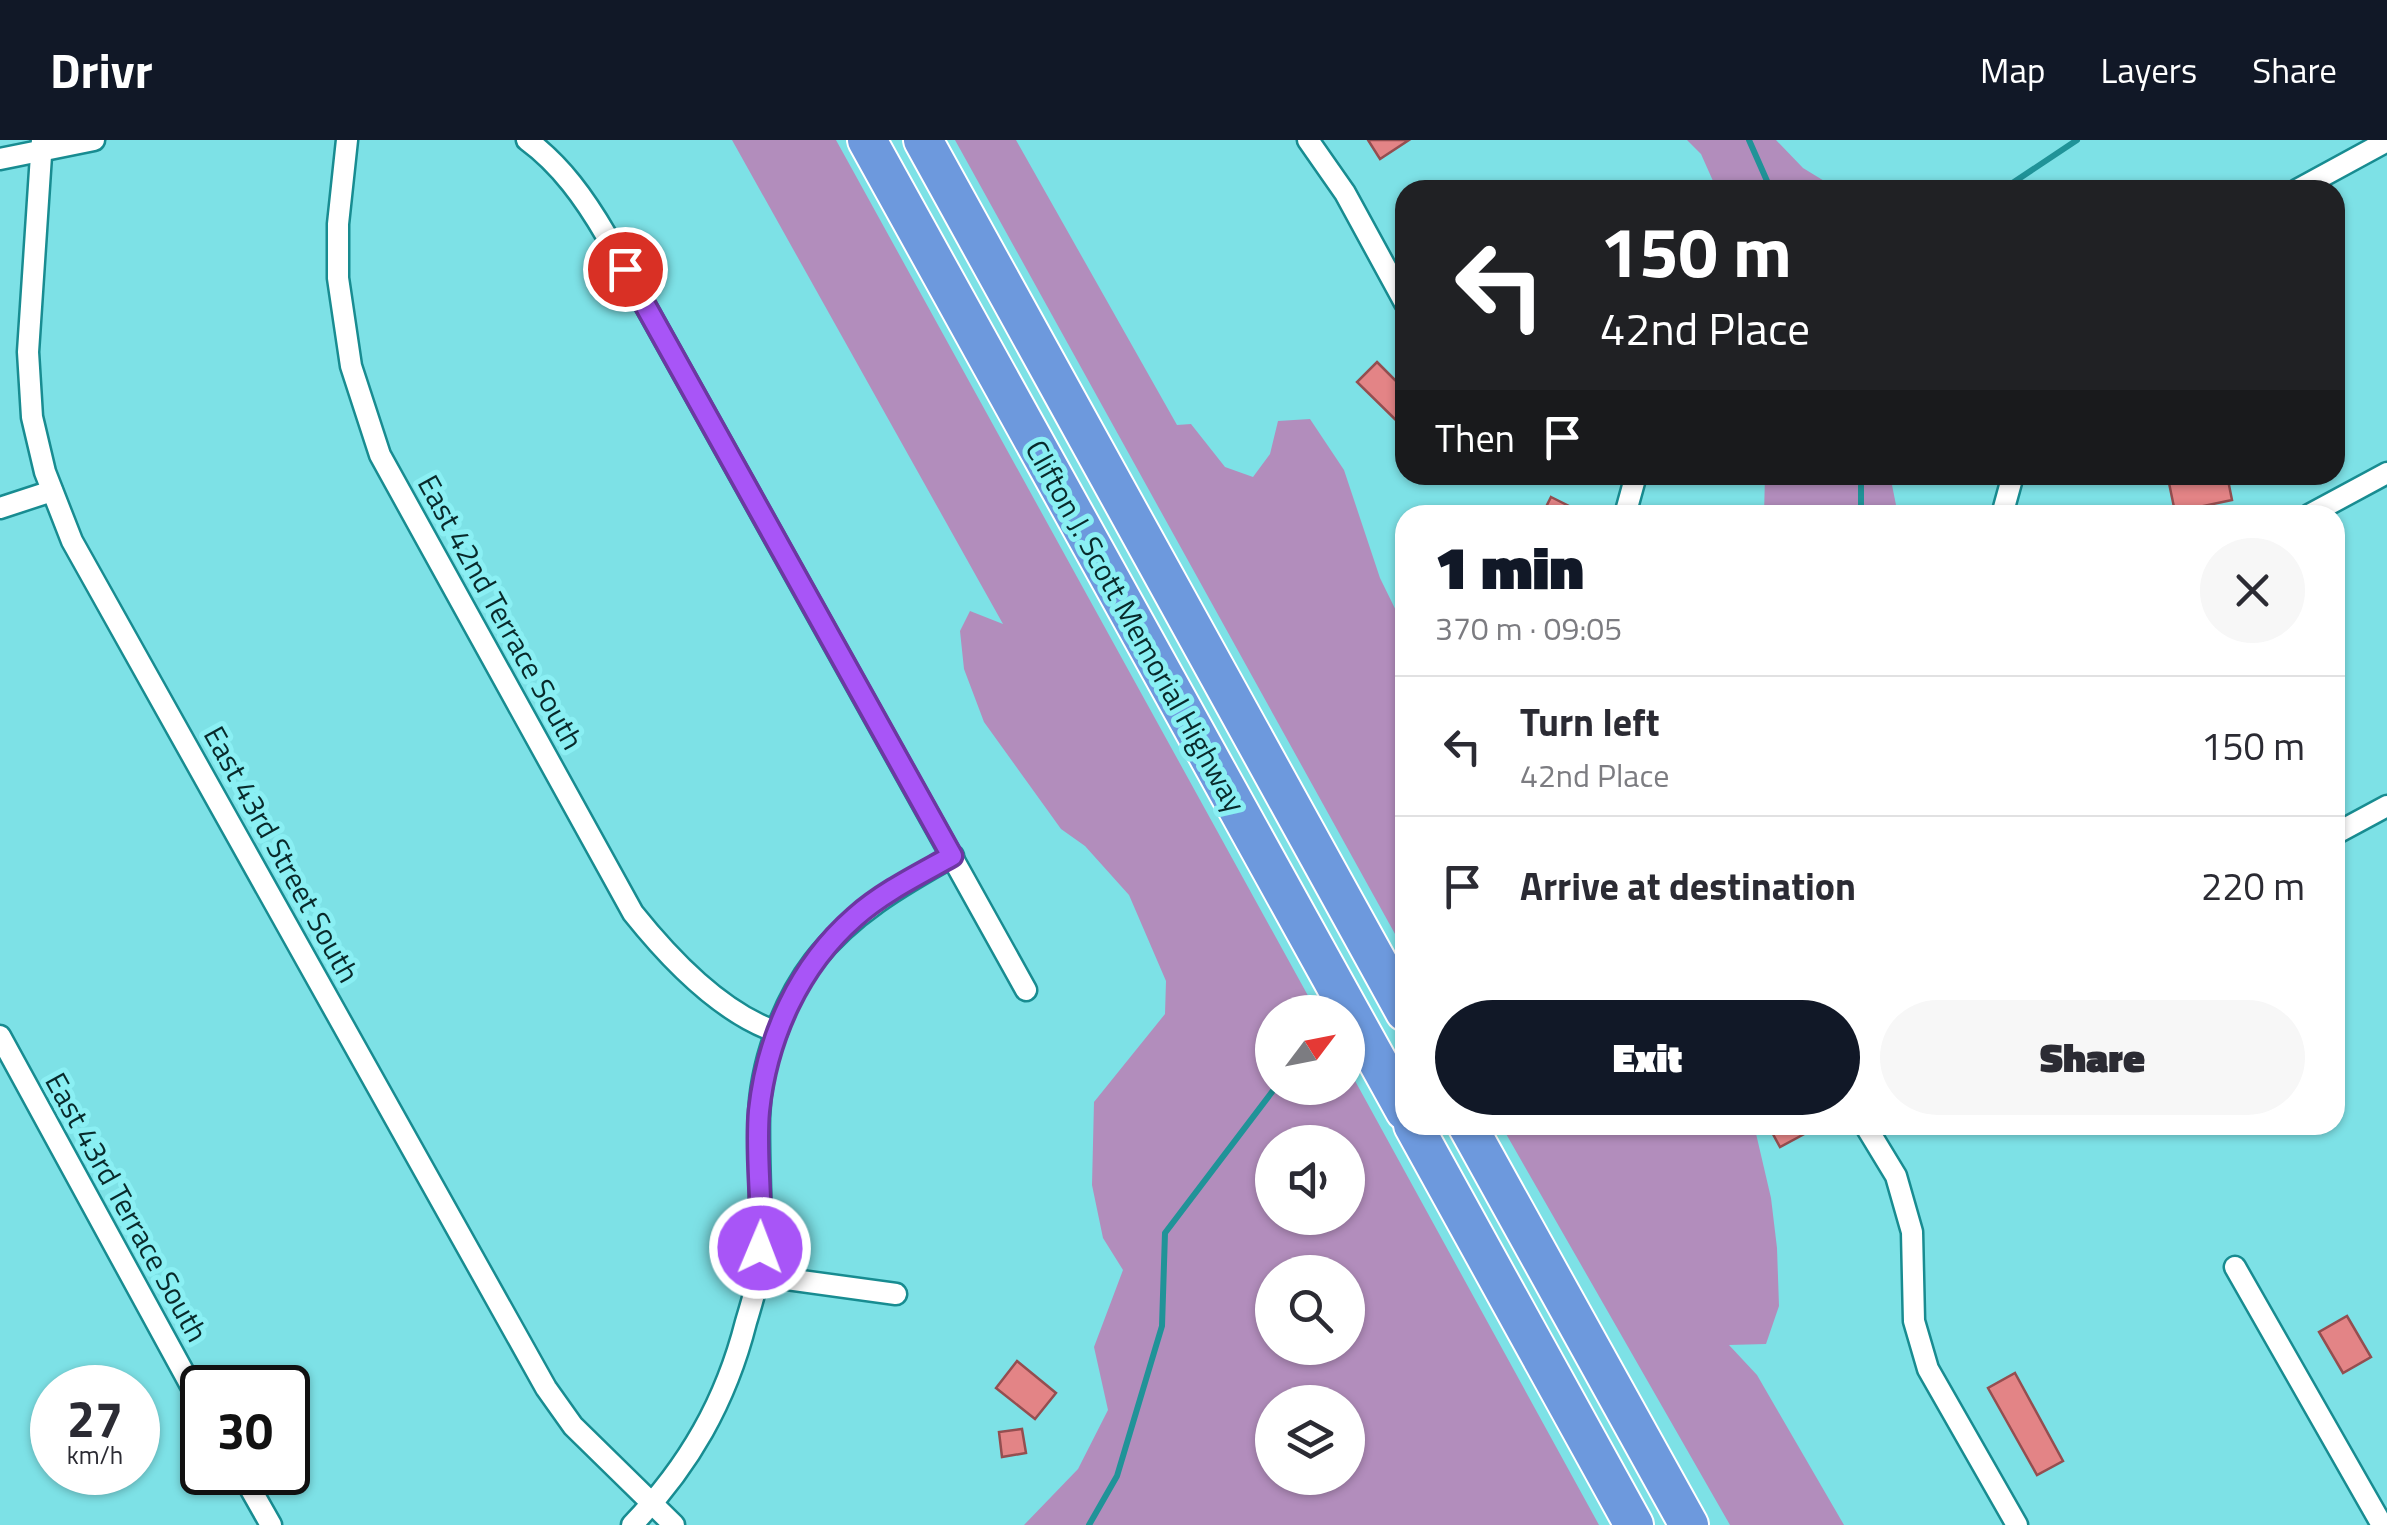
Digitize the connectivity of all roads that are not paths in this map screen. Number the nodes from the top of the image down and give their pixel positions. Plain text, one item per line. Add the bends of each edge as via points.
1 (94, 140) edge
2 (346, 140) edge
3 (527, 140) edge
4 (867, 140) edge
5 (923, 140) edge
6 (1308, 140) edge
7 (2387, 141) edge
8 (42, 146) edge
9 (0, 159) edge
10 (2315, 180) edge
11 (1395, 285) edge
12 (2387, 473) edge
13 (52, 490) junction
14 (2328, 505) edge
15 (0, 508) edge
16 (2387, 806) edge
17 (2345, 829) edge
18 (952, 856) junction
19 (1026, 990) dead end
20 (1395, 994) edge
21 (777, 1032) junction
22 (0, 1036) edge
23 (1395, 1093) edge
24 (1419, 1135) edge
25 (1473, 1135) edge
26 (1871, 1135) edge
27 (2235, 1267) dead end
28 (758, 1275) junction
29 (896, 1294) dead end
30 (180, 1366) edge
31 (254, 1495) edge
32 (653, 1504) junction
33 (271, 1525) edge
34 (632, 1525) edge
35 (674, 1525) edge
36 (1634, 1525) edge
37 (1689, 1525) edge
38 (2016, 1525) edge
39 (2382, 1525) edge

1 - 8 street
2 - 21 street, East 42nd Terrace South via 338,278 350,366 380,456 632,912 696,980
3 - 18 street via 596,218
4 - 23 highway, Clifton J. Scott Memorial Highway
5 - 20 highway, Clifton J. Scott Memorial Highway
6 - 11 street
7 - 10 street
8 - 9 street
8 - 13 street, East 43rd Street South via 28,352 32,417
12 - 14 street
13 - 15 street
13 - 32 street, East 43rd Street South via 72,541 546,1388 573,1426
16 - 17 street
18 - 19 street
18 - 21 street via 856,916 814,962
21 - 28 street via 759,1114
22 - 30 street, East 43rd Terrace South
24 - 36 highway
25 - 37 highway
26 - 38 street via 1896,1176 1912,1232 1914,1321 1928,1368
27 - 39 street
28 - 29 street
28 - 32 street via 722,1400
31 - 33 street
32 - 34 street
32 - 35 street, East 43rd Street South

